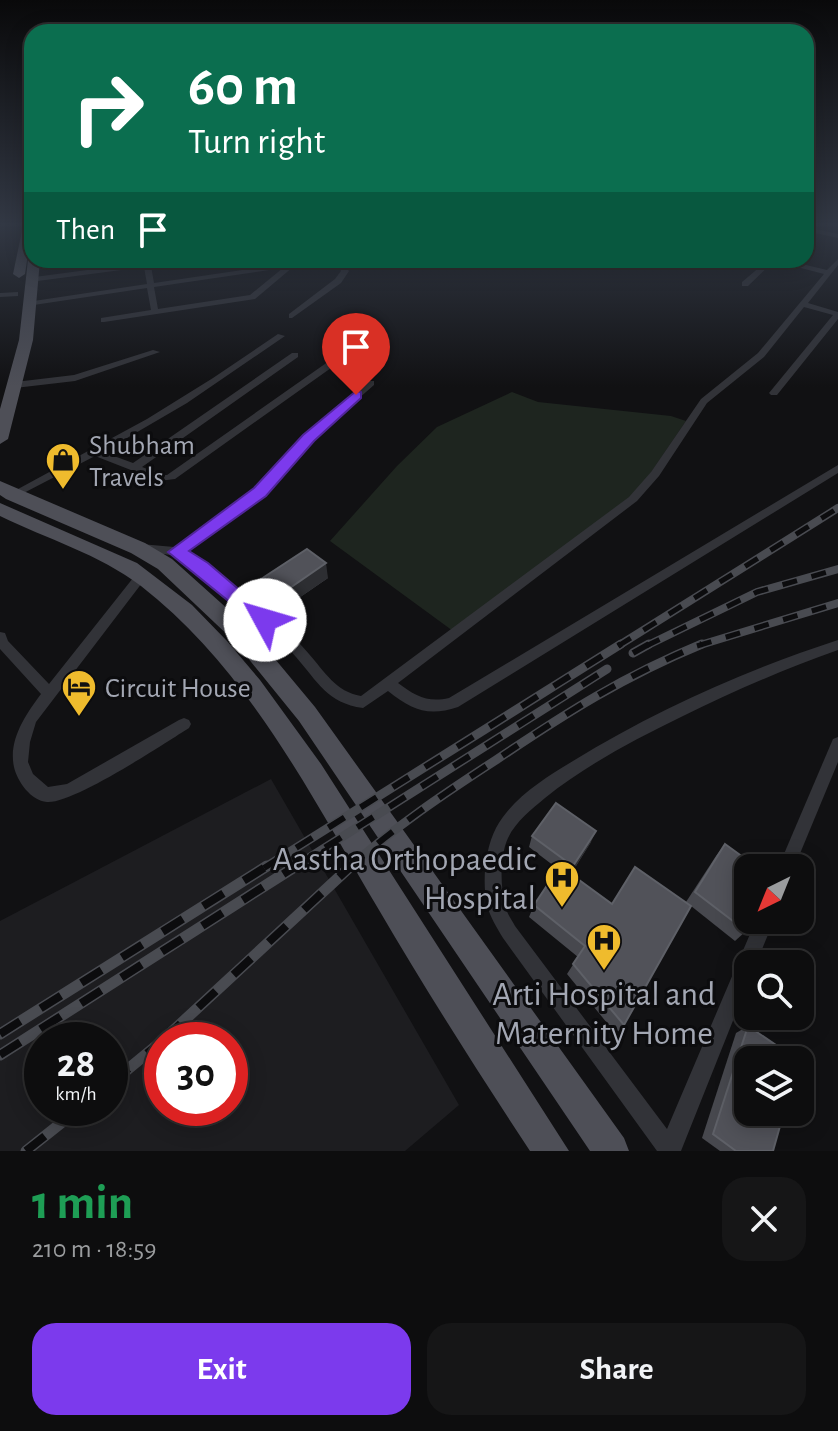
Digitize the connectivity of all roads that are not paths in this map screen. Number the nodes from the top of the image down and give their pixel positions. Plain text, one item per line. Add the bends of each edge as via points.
1 (23, 280) edge
2 (30, 280) edge
3 (149, 280) edge
4 (194, 280) edge
5 (273, 280) edge
6 (339, 280) edge
7 (750, 280) edge
8 (823, 280) edge
9 (745, 284) dead end
10 (150, 286) junction
11 (0, 295) edge
12 (21, 299) junction
13 (803, 304) junction
14 (155, 313) junction
15 (838, 314) edge
16 (292, 316) dead end
17 (104, 320) dead end
18 (281, 336) dead end
19 (156, 352) dead end
20 (295, 355) dead end
21 (335, 361) dead end
22 (371, 383) dead end
23 (15, 385) junction
24 (774, 393) dead end
25 (0, 396) edge
26 (0, 439) edge
27 (97, 453) junction
28 (133, 468) junction
29 (838, 468) edge
30 (4, 497) edge
31 (158, 568) junction
32 (0, 637) edge
33 (838, 645) edge
34 (389, 684) junction
35 (49, 693) junction
36 (184, 724) dead end
37 (838, 744) edge
38 (792, 854) edge
39 (759, 934) edge
40 (670, 1150) edge
41 (551, 1151) edge
42 (611, 1151) edge

1 - 12 main road
2 - 12 main road
3 - 10 street
4 - 10 street
5 - 14 street via 252,297
6 - 16 street
7 - 9 street
8 - 13 street
10 - 12 street
10 - 14 street
11 - 12 street
12 - 23 main road via 26,340
12 - 25 main road via 12,360
13 - 15 street
13 - 34 street via 761,355 704,401 633,499
14 - 17 street
15 - 24 street
18 - 27 street
19 - 23 street via 75,378
20 - 28 street
21 - 28 street via 178,474 163,479
22 - 31 street via 308,438 260,492
23 - 26 main road
27 - 28 street
27 - 30 street
29 - 34 street via 453,703 425,708
30 - 31 main road via 99,551
30 - 31 main road via 138,548
31 - 34 street via 201,568 298,650 339,696 363,702
31 - 35 street
31 - 41 main road via 265,705
31 - 42 main road via 242,635 307,714
32 - 35 street
33 - 40 street via 714,695 573,766 518,808 502,832 495,867 496,906 509,932
35 - 36 street via 30,719 21,774 29,786 46,795 69,791
37 - 38 street
39 - 40 street

